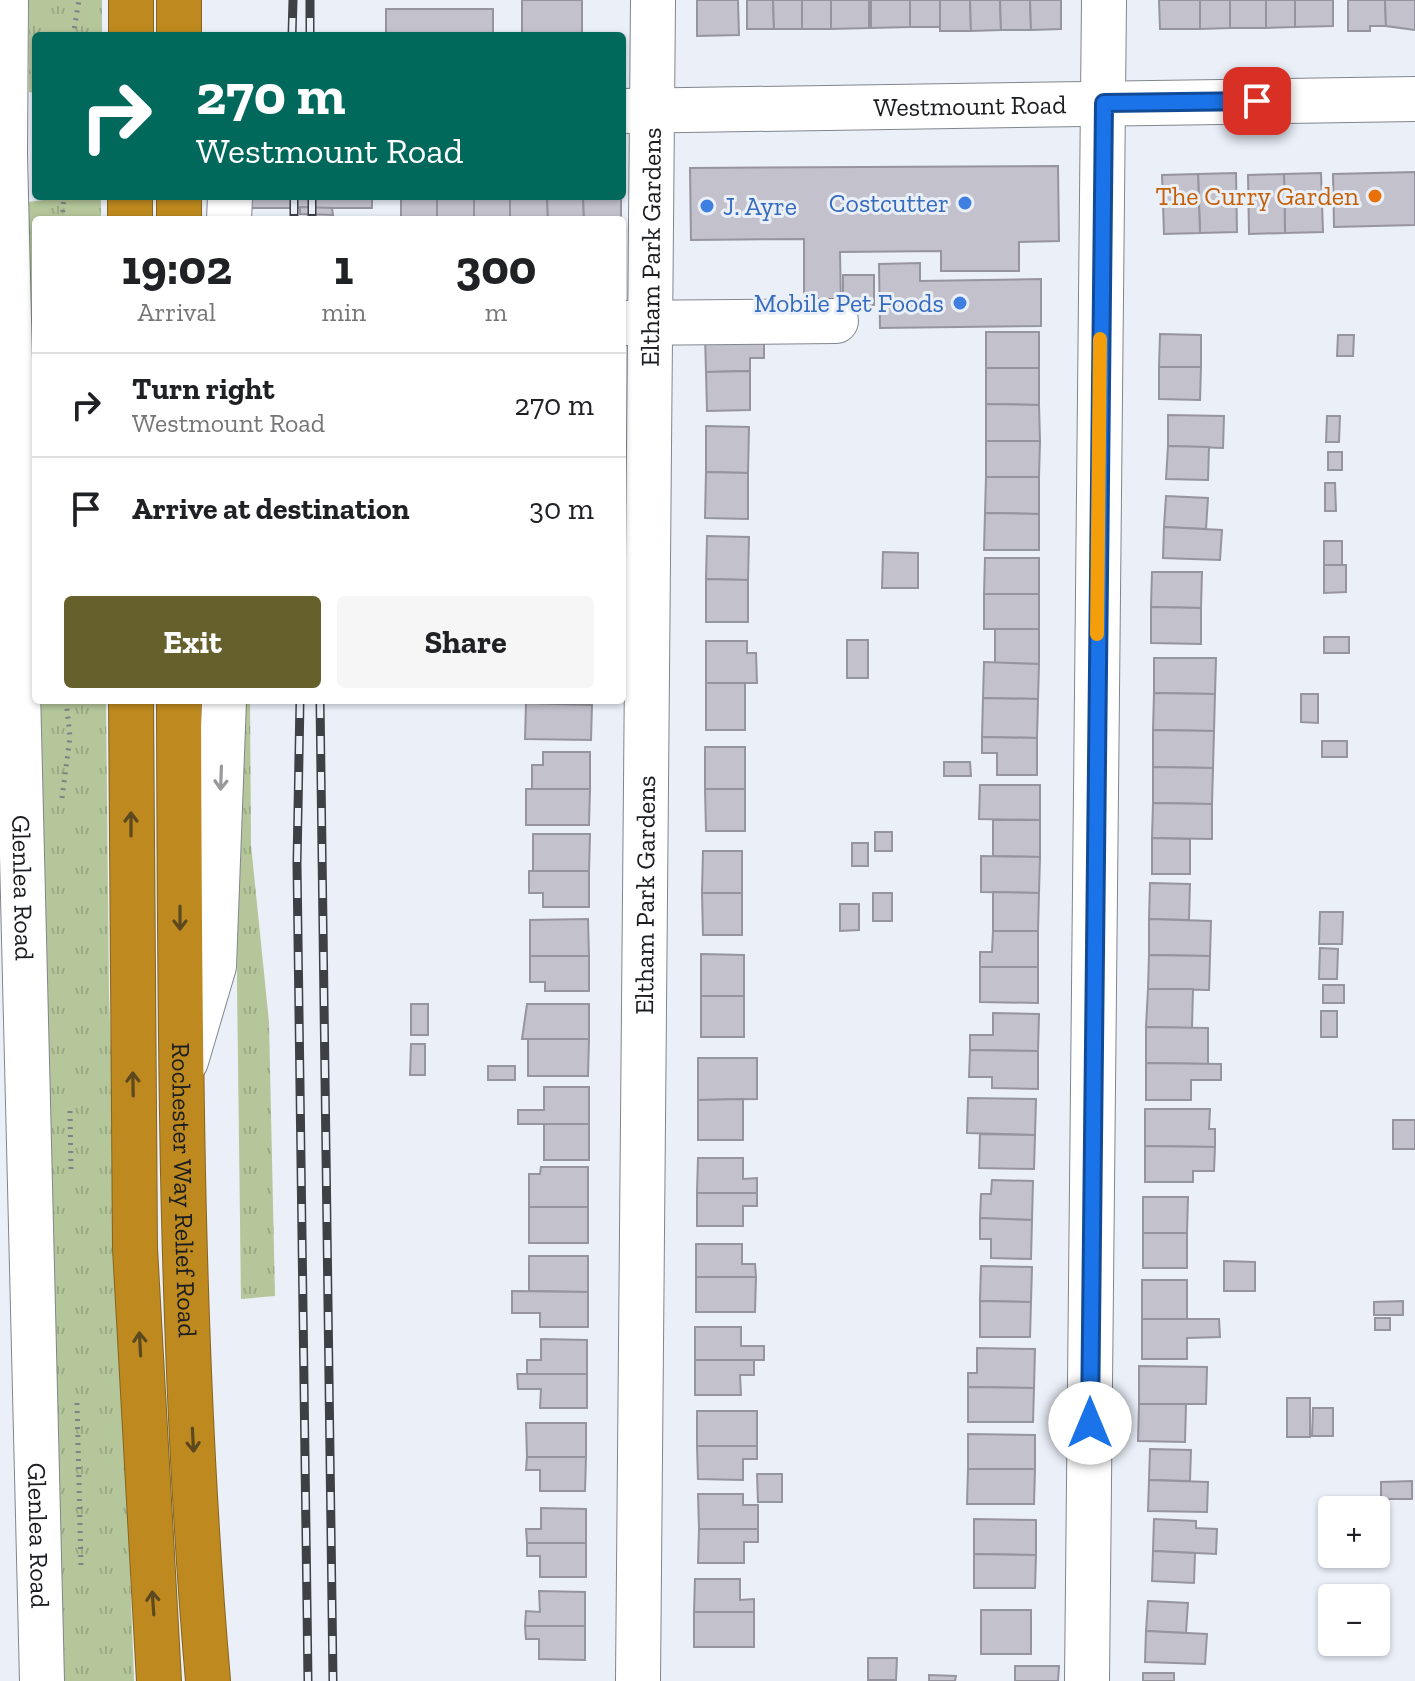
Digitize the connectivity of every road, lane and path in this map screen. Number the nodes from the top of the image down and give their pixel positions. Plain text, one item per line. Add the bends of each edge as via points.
1 (6, 0) edge
2 (79, 0) edge
3 (131, 0) edge
4 (179, 0) edge
5 (653, 0) edge
6 (1104, 0) edge
7 (74, 32) edge
8 (131, 32) edge
9 (179, 32) edge
10 (1415, 99) edge
11 (1104, 103) junction
12 (636, 111) edge
13 (14, 153) edge
14 (836, 321) dead end
15 (636, 323) edge
16 (131, 704) edge
17 (179, 704) edge
18 (224, 704) edge
19 (180, 1082) junction
20 (42, 1681) edge
21 (159, 1681) edge
22 (208, 1681) edge
23 (638, 1681) edge
24 (1087, 1681) edge

1 - 13 street, Glenlea Road
2 - 7 path
3 - 8 highway
4 - 9 highway
5 - 12 street, Eltham Park Gardens
6 - 11 street
10 - 11 street, Westmount Road
11 - 12 street, Westmount Road
11 - 24 street
12 - 15 street, Eltham Park Gardens
13 - 20 street, Glenlea Road
14 - 15 street
15 - 23 street, Eltham Park Gardens
21 -> 16 highway, Rochester Way Relief Road via 135,1248
17 -> 19 highway, Rochester Way Relief Road
18 -> 19 street via 214,966
19 -> 22 highway, Rochester Way Relief Road via 188,1359

